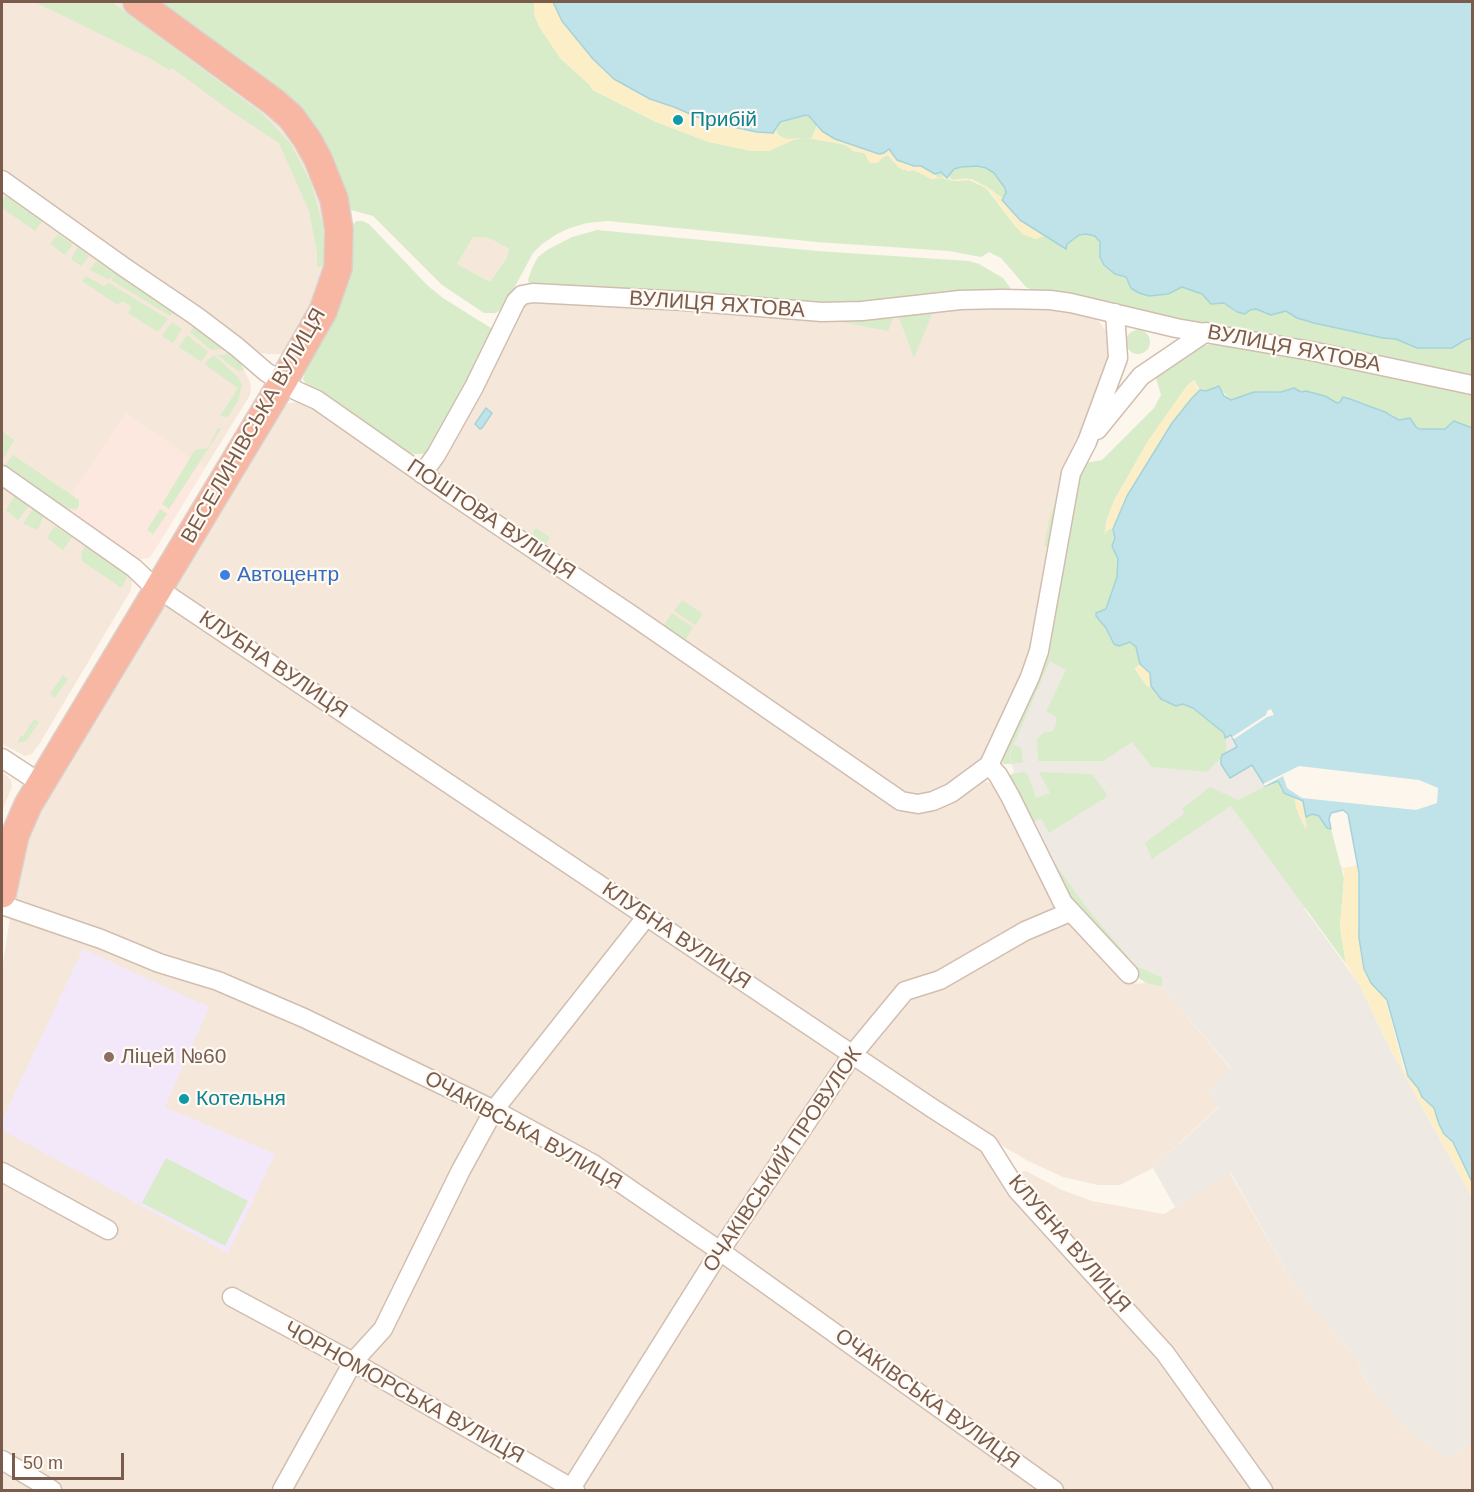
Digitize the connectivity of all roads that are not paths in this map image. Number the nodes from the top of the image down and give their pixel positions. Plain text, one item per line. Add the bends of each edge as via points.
1 (137, 2) edge
2 (2, 180) edge
3 (1115, 314) junction
4 (1206, 332) junction
5 (282, 383) junction
6 (1473, 385) edge
7 (1087, 441) junction
8 (422, 474) junction
9 (2, 475) edge
10 (157, 590) junction
11 (2, 758) edge
12 (989, 765) junction
13 (40, 783) junction
14 (2, 894) edge
15 (2, 905) edge
16 (1070, 912) junction
17 (647, 916) junction
18 (1129, 974) dead end
19 (852, 1055) junction
20 (494, 1110) junction
21 (2, 1172) edge
22 (108, 1230) dead end
23 (720, 1251) junction
24 (232, 1297) dead end
25 (353, 1362) junction
26 (2, 1460) edge
27 (572, 1490) edge
28 (52, 1491) edge
29 (282, 1491) edge
30 (1054, 1491) edge
31 (1263, 1491) edge

1 - 5 highway, ВЕСЕЛИНІВСЬКА ВУЛИЦЯ via 282,109 307,139 325,174 338,216 338,268 323,311
2 - 5 street, ПОШТОВА ВУЛИЦЯ via 196,316
3 - 4 street, ВУЛИЦЯ ЯХТОВА
3 - 7 street via 1118,358
3 - 8 street, ВУЛИЦЯ ЯХТОВА via 1071,303 1020,299 822,312 533,293 522,296 512,308 474,387
4 - 6 street, ВУЛИЦЯ ЯХТОВА
4 - 7 street via 1141,376
5 - 8 street, ПОШТОВА ВУЛИЦЯ via 317,400
5 - 10 highway, ВЕСЕЛИНІВСЬКА ВУЛИЦЯ
7 - 12 street via 1071,473 1039,651
8 - 12 street, ПОШТОВА ВУЛИЦЯ via 901,801 933,801 951,793
9 - 10 street, КЛУБНА ВУЛИЦЯ via 134,568
10 - 13 highway, ВЕСЕЛИНІВСЬКА ВУЛИЦЯ
10 - 17 street, КЛУБНА ВУЛИЦЯ
11 - 13 street
12 - 16 street via 1010,796
13 - 14 highway, ВЕСЕЛИНІВСЬКА ВУЛИЦЯ via 18,828
15 - 20 street, ОЧАКІВСЬКА ВУЛИЦЯ via 218,981
16 - 18 street
16 - 19 street, ОЧАКІВСЬКИЙ ПРОВУЛОК via 1025,931 940,980 905,991
17 - 19 street, КЛУБНА ВУЛИЦЯ
17 - 20 street
19 - 23 street, ОЧАКІВСЬКИЙ ПРОВУЛОК
19 - 31 street, КЛУБНА ВУЛИЦЯ via 988,1144 1017,1190 1165,1353
20 - 23 street, ОЧАКІВСЬКА ВУЛИЦЯ via 593,1164
20 - 25 street via 383,1329
21 - 22 street
23 - 27 street, ОЧАКІВСЬКИЙ ПРОВУЛОК
23 - 30 street, ОЧАКІВСЬКА ВУЛИЦЯ
24 - 25 street, ЧОРНОМОРСЬКА ВУЛИЦЯ
25 - 27 street, ЧОРНОМОРСЬКА ВУЛИЦЯ
25 - 29 street
26 - 28 street

